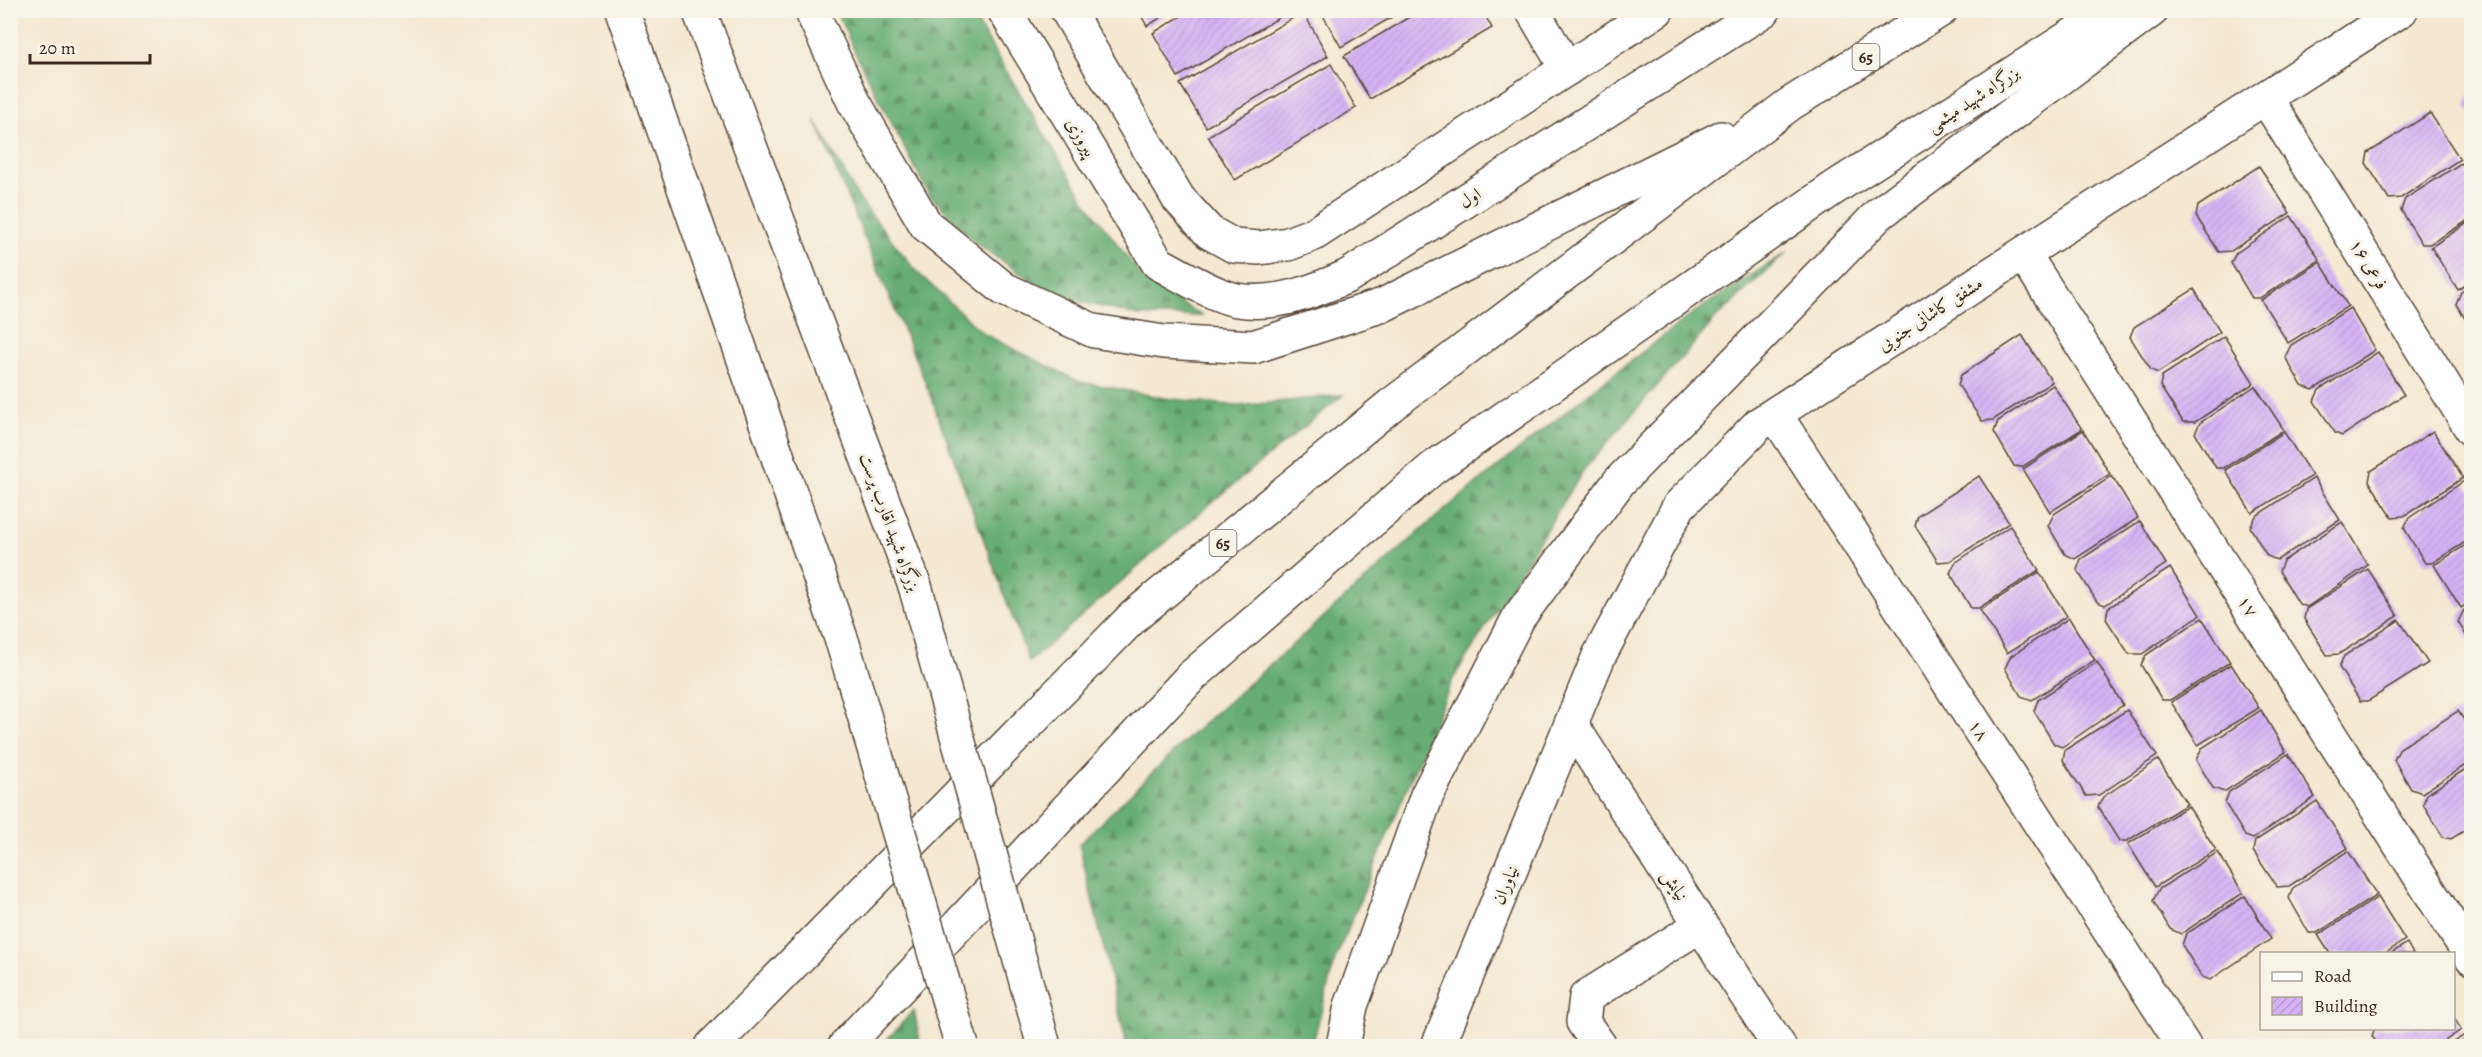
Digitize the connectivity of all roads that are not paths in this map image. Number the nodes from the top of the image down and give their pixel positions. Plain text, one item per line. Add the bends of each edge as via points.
1 (622, 10) edge
2 (699, 10) edge
3 (811, 10) edge
4 (1004, 10) edge
5 (1066, 10) edge
6 (1532, 10) edge
7 (1657, 10) edge
8 (1764, 10) edge
9 (1941, 10) edge
10 (2112, 10) edge
11 (2152, 10) edge
12 (2401, 10) edge
13 (1567, 69) junction
14 (2266, 98) junction
15 (1790, 104) junction
16 (2024, 254) junction
17 (1158, 263) joint
18 (1775, 414) junction
19 (2472, 430) edge
20 (1571, 724) junction
21 (1701, 925) junction
22 (2472, 958) edge
23 (712, 1047) edge
24 (845, 1047) edge
25 (962, 1047) edge
26 (1044, 1047) edge
27 (1343, 1047) edge
28 (1438, 1047) edge
29 (1600, 1047) edge
30 (1779, 1047) edge
31 (2184, 1047) edge

1 - 25 main road, bridge via 843,644
2 - 26 main road, بزرگراه شهید اقارب پرست, bridge via 915,586
3 - 15 main road via 854,102 926,225 1004,289 1094,331 1164,342 1253,347 1383,305
4 - 17 main road, پیروزی
5 - 13 main road via 1178,198 1209,232 1234,246 1288,244 1314,234
6 - 13 main road
7 - 13 main road
8 - 17 main road, اول via 1348,276 1305,295 1269,301 1236,300
9 - 15 main road, 65
10 - 24 main road, بزرگراه شهید میثمی via 1834,188 1432,468 1191,677
11 - 27 main road via 1879,214 1619,482 1519,617 1426,795 1351,1006
12 - 14 main road, مشفق کاشانی جنوبی
14 - 16 main road, مشفق کاشانی جنوبی
14 - 19 main road, فرعی ۱۶
15 - 23 main road, 65 via 1391,405 1133,617
16 - 18 main road, مشفق کاشانی جنوبی
16 - 22 main road, ۱۷
18 - 20 main road, مشفق کاشانی جنوبی via 1759,424 1678,506 1599,656
18 - 31 main road, ۱۸
20 - 21 main road, نیایش
20 - 28 main road, نیاوران
21 - 29 main road via 1586,997 1583,1022
21 - 30 main road, نیایش

